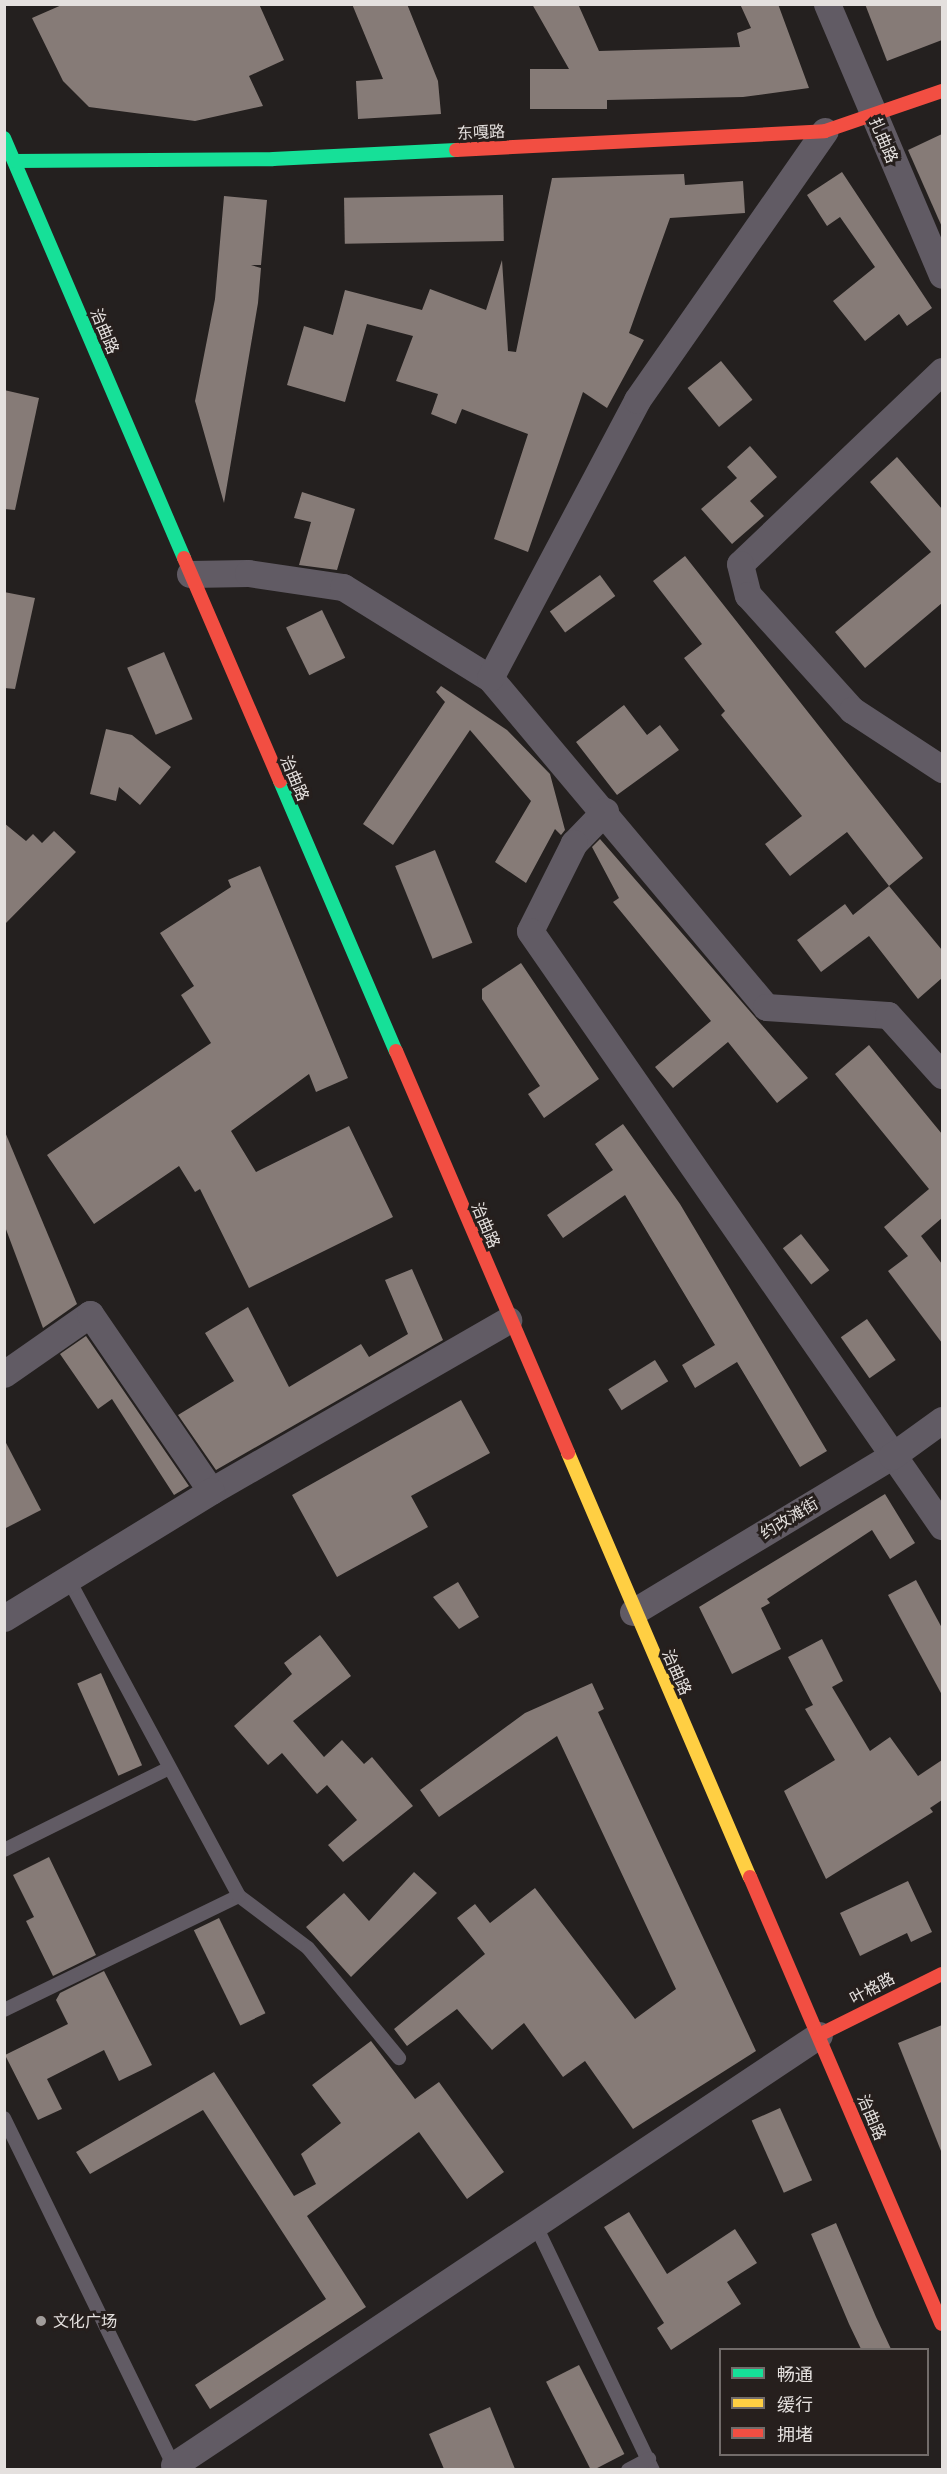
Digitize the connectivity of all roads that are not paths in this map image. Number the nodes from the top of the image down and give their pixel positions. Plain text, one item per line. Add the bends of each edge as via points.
1 (827, 4) edge
2 (942, 91) edge
3 (874, 117) junction
4 (825, 131) junction
5 (4, 138) edge
6 (15, 161) junction
7 (942, 275) edge
8 (942, 371) edge
9 (190, 574) junction
10 (490, 678) junction
11 (942, 769) edge
12 (605, 811) junction
13 (942, 1076) edge
14 (508, 1320) junction
15 (4, 1374) edge
16 (942, 1420) edge
17 (892, 1456) junction
18 (211, 1491) junction
19 (942, 1526) edge
20 (68, 1579) junction
21 (633, 1612) junction
22 (4, 1618) edge
23 (169, 1768) junction
24 (4, 1850) edge
25 (239, 1896) junction
26 (942, 1974) edge
27 (4, 2010) edge
28 (819, 2036) junction
29 (399, 2058) dead end
30 (4, 2118) edge
31 (18, 2147) junction
32 (4, 2153) edge
33 (534, 2222) junction
34 (942, 2324) edge
35 (651, 2464) edge
36 (175, 2467) edge
37 (628, 2469) edge

1 - 3 street, 扎曲路
2 - 3 main road, 东嘎路
3 - 4 main road, 东嘎路
3 - 7 street, 扎曲路
4 - 6 main road, 东嘎路 via 273,159
4 - 10 street via 637,400
5 - 6 main road, 治曲路
6 - 9 main road, 治曲路
8 - 11 street via 741,564 748,596 852,710
9 - 10 street via 248,573 343,587
9 - 14 main road, 治曲路
10 - 12 street
12 - 13 street via 766,1007 888,1015
12 - 17 street via 574,843 530,931
14 - 18 street
14 - 21 main road, 治曲路
15 - 18 street via 90,1314
16 - 17 street, 约改滩街
17 - 19 street
17 - 21 street, 约改滩街
18 - 20 street
20 - 22 street
20 - 23 lane
21 - 28 main road, 治曲路
23 - 24 lane
23 - 25 lane
25 - 27 lane
25 - 29 lane via 308,1948
26 - 28 main road, 叶格路 via 903,1989
28 - 33 street
28 - 34 main road, 治曲路
30 - 31 lane
31 - 32 lane
31 - 36 lane
33 - 35 lane
33 - 36 street
35 - 37 lane

